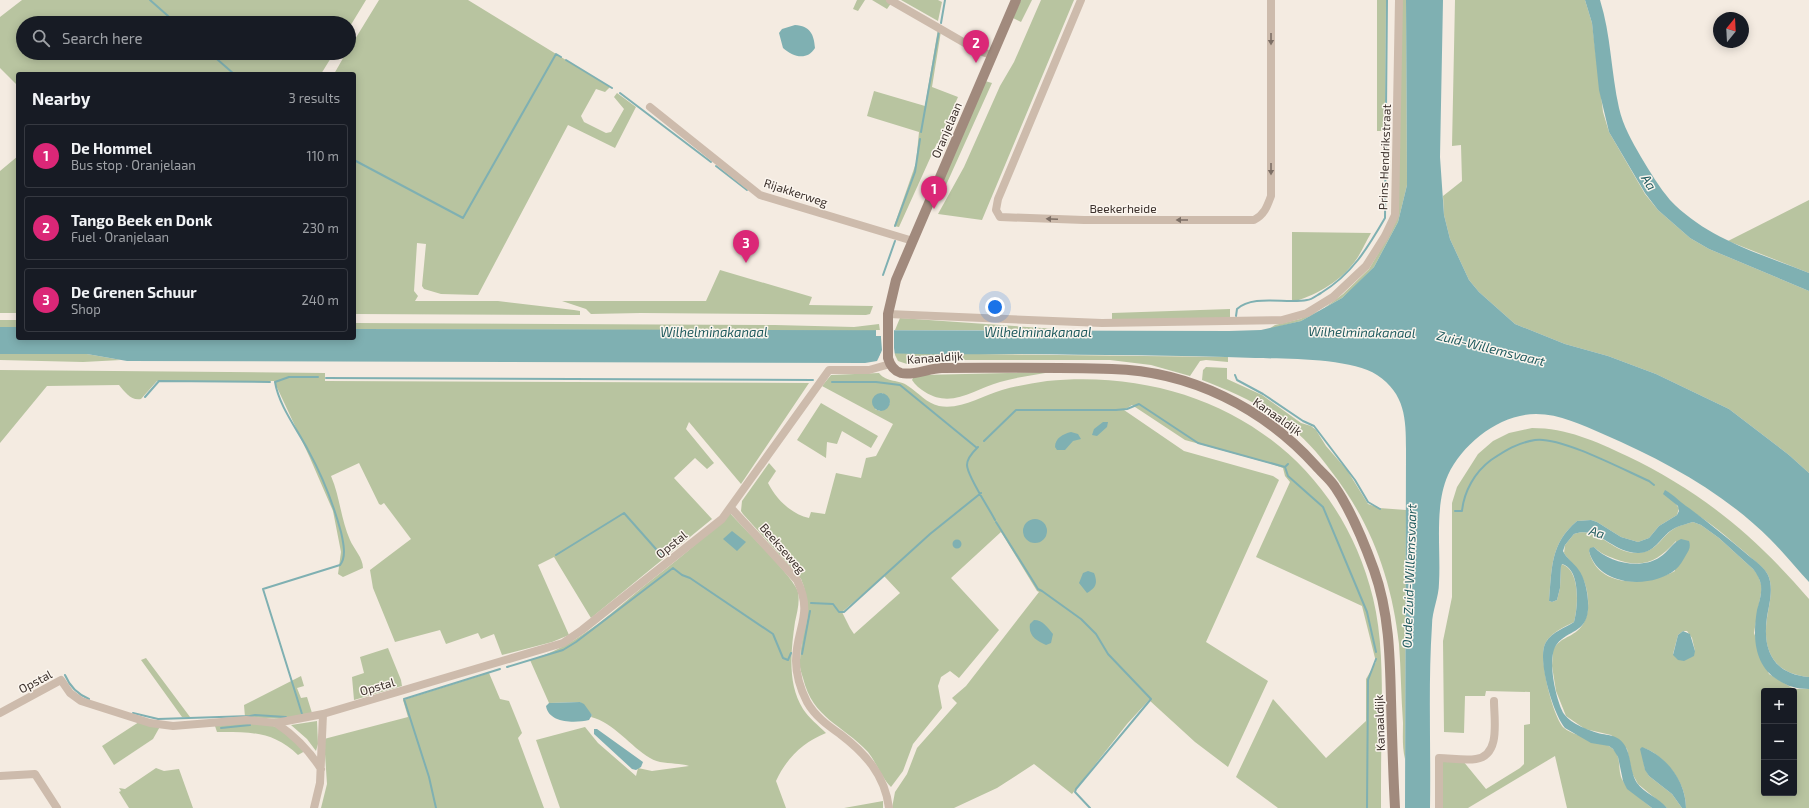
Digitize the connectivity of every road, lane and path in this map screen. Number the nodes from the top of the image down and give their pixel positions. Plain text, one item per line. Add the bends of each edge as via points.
1 (890, 0) edge
2 (1016, 0) edge
3 (1081, 0) edge
4 (1271, 0) edge
5 (1399, 0) edge
6 (992, 55) junction
7 (650, 107) dead end
8 (913, 241) junction
9 (888, 314) junction
10 (889, 361) junction
11 (731, 508) junction
12 (1494, 700) dead end
13 (0, 713) edge
14 (323, 714) junction
15 (276, 723) junction
16 (322, 768) junction
17 (0, 776) edge
18 (57, 808) edge
19 (314, 808) edge
20 (889, 808) edge
21 (1395, 808) edge
22 (1439, 808) edge

1 - 6 street via 977,50
2 - 6 main road, Oranjelaan
4 -> 3 street, Beekerheide via 1271,196 1266,210 1260,217 1254,220 1084,220 1000,216 996,210 998,199
5 - 9 street, Prins Hendrikstraat via 1395,215 1366,266 1333,297 1307,313 1282,320 1102,323
6 - 8 main road, Oranjelaan
7 - 8 street, Rijakkerweg via 760,195
8 - 9 main road, Oranjelaan via 896,280
9 - 10 main road, Oranjelaan
10 - 11 street via 869,370 829,370
10 - 21 main road, Kanaaldijk via 894,369 909,373 938,368 1100,368 1153,373 1194,384 1225,397 1262,417 1298,446 1335,487 1358,530 1380,592 1389,638
11 - 14 street, Opstal via 722,519 563,643
11 - 20 street, Beekseweg via 796,580 805,606 796,660 807,701 823,722 868,759 886,792
12 - 22 street via 1493,743 1490,752 1475,759 1439,758
13 - 15 street, Opstal via 61,680 70,693 81,701 150,722 174,726 246,720
14 - 15 street, Opstal
14 - 16 street
15 - 16 street via 310,752
16 - 19 street
17 - 18 street via 35,774

